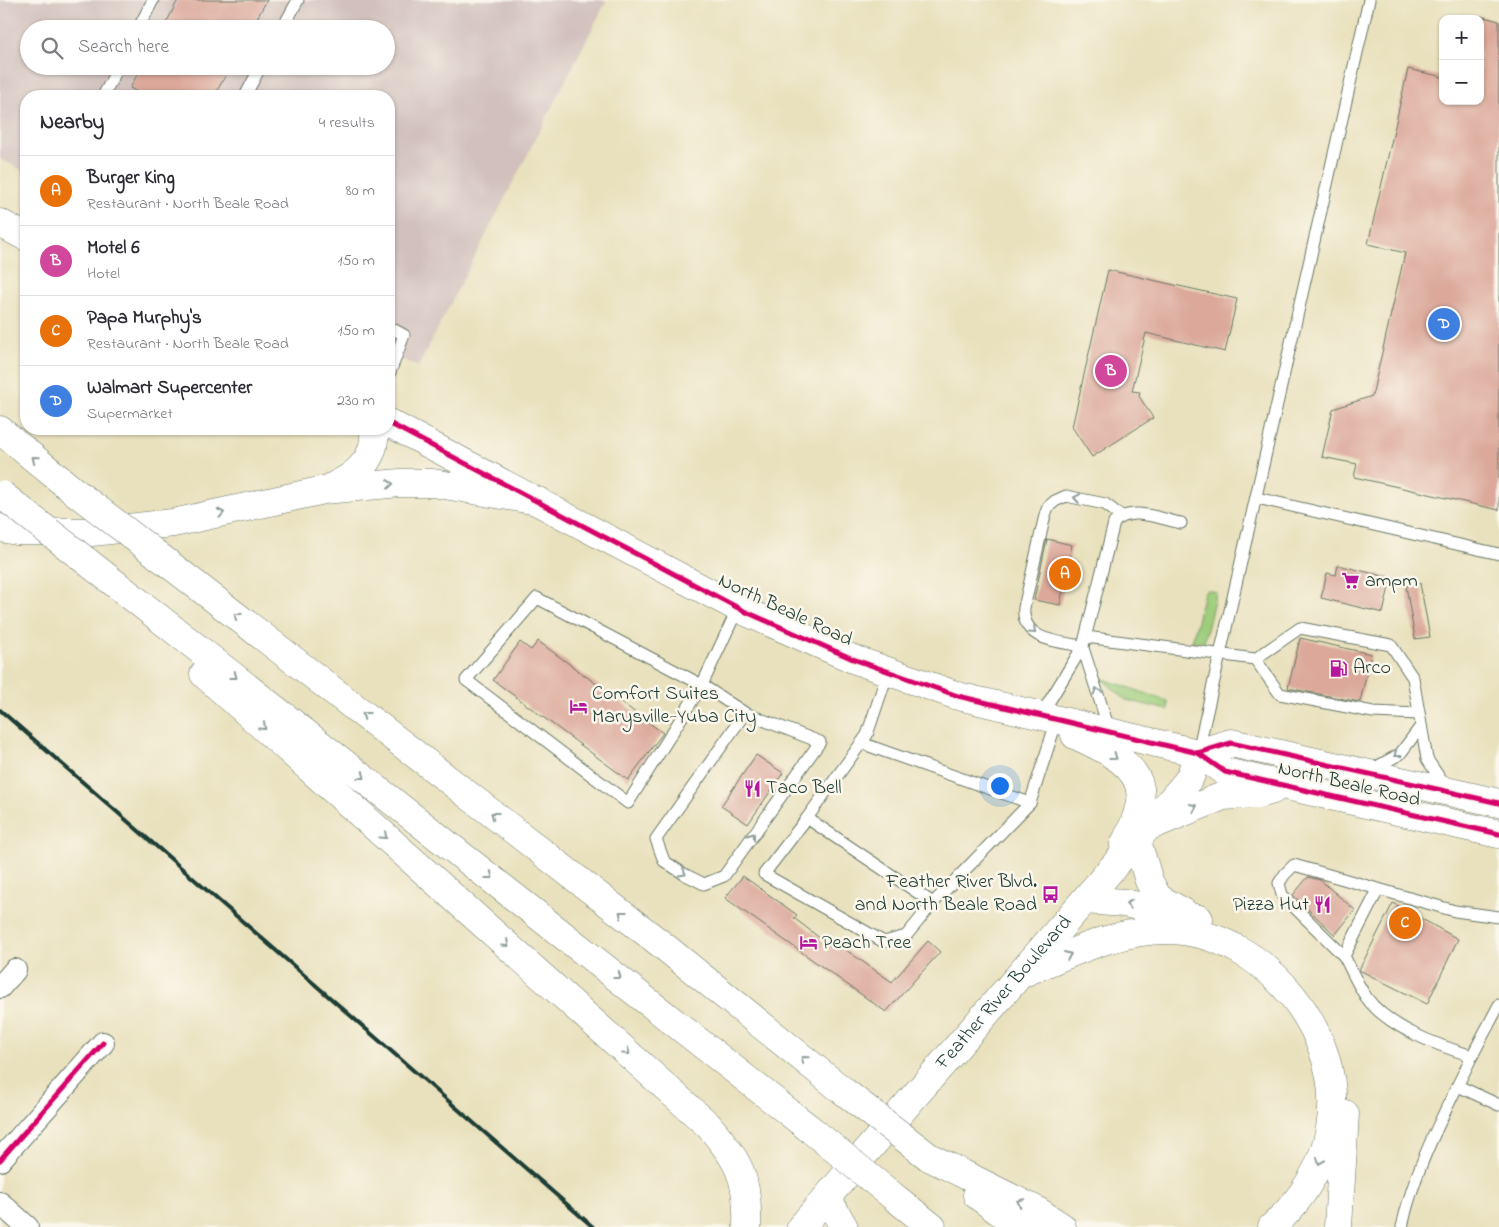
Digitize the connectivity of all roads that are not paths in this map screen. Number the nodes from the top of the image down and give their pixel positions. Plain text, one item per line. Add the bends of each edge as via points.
1 (154, 0) edge
2 (298, 0) edge
3 (1369, 0) edge
4 (143, 20) edge
5 (287, 20) edge
6 (114, 75) edge
7 (257, 75) edge
8 (106, 90) edge
9 (248, 90) edge
10 (0, 223) edge
11 (20, 234) edge
12 (395, 330) edge
13 (395, 359) edge
14 (395, 426) edge
15 (0, 430) edge
16 (373, 435) edge
17 (324, 490) junction
18 (1, 495) edge
19 (1256, 498) junction
20 (538, 502) junction
21 (1121, 516) junction
22 (1181, 524) dead end
23 (0, 528) edge
24 (1499, 554) edge
25 (143, 606) junction
26 (738, 608) junction
27 (1084, 644) junction
28 (1221, 655) junction
29 (1255, 659) junction
30 (888, 672) junction
31 (702, 685) junction
32 (746, 713) junction
33 (1419, 714) junction
34 (1048, 721) junction
35 (1420, 726) junction
36 (1111, 733) junction
37 (861, 743) junction
38 (1198, 752) junction
39 (1365, 773) junction
40 (1285, 786) junction
41 (1449, 792) junction
42 (1030, 803) junction
43 (1499, 803) edge
44 (807, 818) junction
45 (1143, 834) junction
46 (1499, 834) edge
47 (1116, 864) junction
48 (1378, 890) junction
49 (1085, 900) junction
50 (933, 903) junction
51 (1499, 917) edge
52 (1193, 918) junction
53 (1344, 956) junction
54 (1023, 974) junction
55 (1498, 1007) edge
56 (103, 1043) dead end
57 (1472, 1056) junction
58 (1458, 1086) junction
59 (1499, 1105) edge
60 (928, 1157) junction
61 (0, 1160) edge
62 (827, 1198) junction
63 (0, 1203) edge
64 (27, 1227) edge
65 (747, 1227) edge
66 (801, 1227) edge
67 (844, 1227) edge
68 (932, 1227) edge
69 (1020, 1227) edge
70 (1062, 1227) edge
71 (1272, 1227) edge
72 (1338, 1227) edge
73 (1402, 1227) edge

1 - 4 lane
2 - 5 lane
3 - 19 lane
6 - 8 lane
7 - 9 lane
10 - 11 main road
12 - 13 lane via 404,335
14 - 20 main road, North Beale Road
60 -> 15 main road, bridge via 661,944 70,488
16 - 17 main road via 372,449 358,473
17 -> 20 main road via 433,483
23 -> 17 main road via 92,532 173,524
18 - 25 main road, bridge
19 - 24 lane
19 - 28 lane
20 - 26 main road, North Beale Road
21 - 22 lane via 1135,513
21 - 27 lane via 1114,523
21 -> 27 lane via 1105,504 1066,496 1048,507 1045,515 1024,608 1024,622 1043,638
25 -> 65 main road via 204,674 708,1125 729,1149 742,1172 748,1204
25 -> 68 main road, bridge
26 - 30 main road, North Beale Road
26 - 31 lane
27 - 28 lane
27 - 34 lane
36 -> 27 lane
28 - 29 lane
28 - 38 lane
29 - 33 lane via 1280,694 1373,712
29 - 33 lane via 1300,628 1391,645 1414,678
30 - 34 main road, North Beale Road
30 - 37 lane via 867,735
31 - 31 lane via 537,598 466,680 628,803
31 - 32 lane
32 -> 32 lane via 656,839 664,861 704,884 724,876 820,742
33 - 35 lane
34 - 36 main road, North Beale Road
34 - 42 lane
34 -> 47 main road via 1102,748 1131,770 1138,780 1141,799 1137,816
35 -> 39 lane via 1400,754
35 - 41 lane via 1427,760
36 - 38 main road, North Beale Road
37 - 42 lane
37 - 44 lane
38 - 39 main road, North Beale Road via 1231,743
38 - 40 main road, North Beale Road via 1225,772
38 - 45 main road, Feather River Boulevard via 1186,783
39 - 41 main road, North Beale Road
45 -> 40 main road via 1223,796 1260,794
40 - 46 main road, North Beale Road
41 - 43 main road, North Beale Road
42 - 50 lane
44 - 50 lane
44 - 50 lane via 764,874 884,942 906,936
45 - 47 main road, Feather River Boulevard
45 - 52 main road via 1149,881 1158,898
47 - 49 main road, Feather River Boulevard
48 - 51 lane via 1455,911
48 - 53 lane
48 - 53 lane via 1294,865 1279,883 1282,895
52 -> 49 main road via 1124,903
49 - 54 main road, Feather River Boulevard
52 - 72 main road via 1234,930 1275,954 1295,971 1317,999 1330,1025 1342,1064 1345,1113
53 - 57 lane via 1366,998 1393,1022 1434,1044
54 - 62 main road, Feather River Boulevard
54 -> 71 main road via 1093,944 1136,932 1172,930 1208,937 1235,948 1276,976 1306,1013 1325,1060 1331,1094 1330,1126 1321,1162 1306,1189
55 - 57 lane
56 - 61 street
57 - 58 lane
58 - 59 lane
58 - 73 lane via 1422,1164
60 - 69 main road
70 -> 60 main road via 1036,1210
62 - 66 main road, Feather River Boulevard
62 - 67 main road
63 - 64 street

